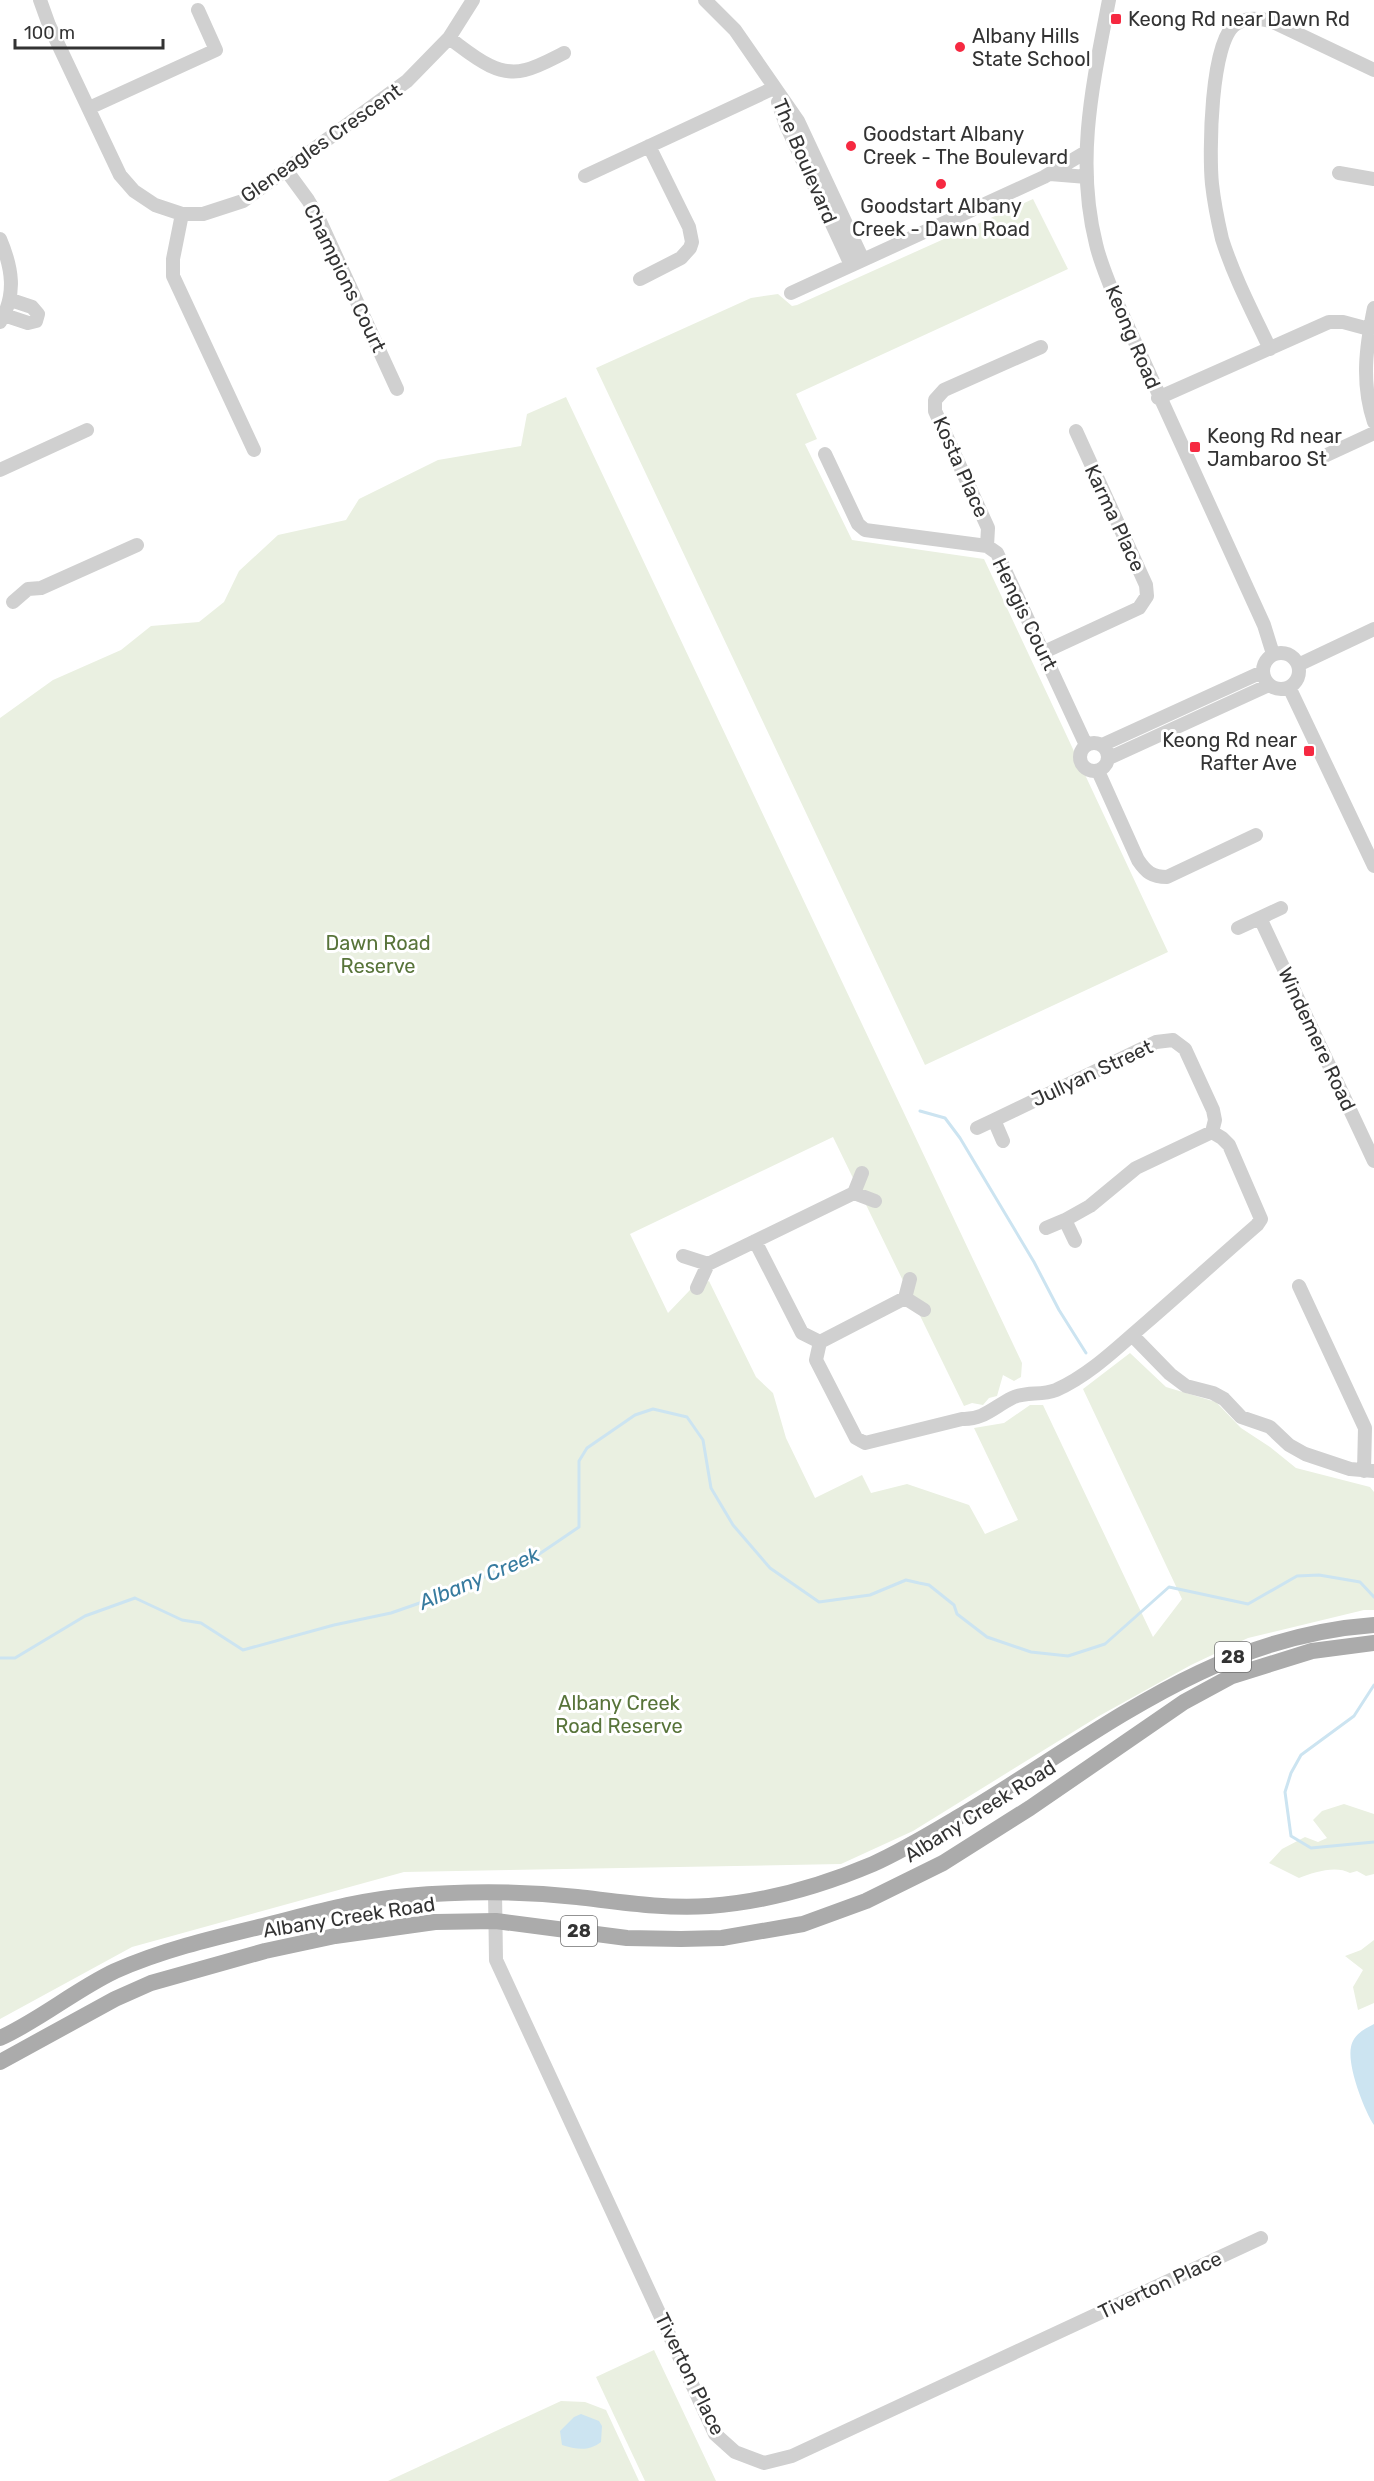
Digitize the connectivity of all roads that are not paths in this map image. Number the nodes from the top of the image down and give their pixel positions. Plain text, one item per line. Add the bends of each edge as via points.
1 (40, 0) edge
2 (473, 0) edge
3 (705, 0) edge
4 (1109, 0) edge
5 (198, 10) dead end
6 (448, 38) junction
7 (564, 53) dead end
8 (1374, 70) edge
9 (774, 88) junction
10 (89, 108) junction
11 (649, 146) junction
12 (1086, 152) junction
13 (286, 170) junction
14 (1339, 173) dead end
15 (1050, 174) junction
16 (585, 176) dead end
17 (1087, 177) junction
18 (1374, 178) edge
19 (182, 214) junction
20 (0, 239) edge
21 (857, 262) junction
22 (639, 279) dead end
23 (791, 292) dead end
24 (11, 300) junction
25 (1374, 309) edge
26 (2, 319) edge
27 (1369, 329) junction
28 (1041, 347) dead end
29 (1270, 349) junction
30 (397, 389) dead end
31 (1158, 398) junction
32 (1374, 422) edge
33 (87, 430) dead end
34 (1076, 431) dead end
35 (1374, 433) edge
36 (254, 450) dead end
37 (825, 454) dead end
38 (1317, 459) dead end
39 (0, 470) edge
40 (137, 545) dead end
41 (987, 546) junction
42 (6, 605) edge
43 (1374, 629) edge
44 (1044, 652) junction
45 (1273, 654) junction
46 (1298, 665) junction
47 (1263, 672) junction
48 (1269, 685) junction
49 (1289, 687) junction
50 (1086, 745) junction
51 (1102, 745) junction
52 (1109, 758) junction
53 (1098, 771) junction
54 (1256, 835) dead end
55 (1374, 866) edge
56 (1281, 908) dead end
57 (1260, 918) junction
58 (1238, 928) dead end
59 (994, 1120) junction
60 (977, 1128) dead end
61 (1212, 1132) junction
62 (1003, 1141) dead end
63 (1374, 1161) edge
64 (862, 1173) dead end
65 (854, 1193) junction
66 (875, 1201) dead end
67 (1065, 1220) junction
68 (1046, 1228) dead end
69 (755, 1241) junction
70 (1075, 1241) dead end
71 (683, 1256) dead end
72 (708, 1263) junction
73 (910, 1279) dead end
74 (1299, 1286) dead end
75 (697, 1288) dead end
76 (905, 1298) junction
77 (924, 1310) dead end
78 (1132, 1335) junction
79 (820, 1341) junction
80 (1369, 1471) edge
81 (1374, 1625) edge
82 (1374, 1643) edge
83 (495, 1892) junction
84 (496, 1922) junction
85 (0, 2038) edge
86 (0, 2062) edge
87 (1261, 2238) dead end

1 - 10 street, Gleneagles Crescent
2 - 6 street, Gleneagles Crescent
3 - 9 street, The Boulevard via 735,30
4 - 12 street, Keong Road via 1090,100
5 - 10 street via 216,50
6 - 7 street via 484,63 512,72
6 - 13 street, Gleneagles Crescent via 407,81
8 - 29 street via 1271,21 1252,17 1234,25 1223,40 1217,62 1210,148 1212,184 1231,263
9 - 11 street
9 - 21 street, The Boulevard via 798,121
10 - 19 street, Gleneagles Crescent via 120,174 134,190 155,205
11 - 16 street
11 - 22 street via 689,227 692,242 681,258
12 - 15 street
12 - 17 street, Keong Road
13 - 19 street, Gleneagles Crescent via 243,201 203,214
13 - 30 street, Champions Court via 318,217
14 - 18 street
15 - 17 street
15 - 21 street
17 - 31 street, Keong Road via 1096,245
19 - 36 street via 173,276
20 - 24 street via 12,275
21 - 23 street
24 - 26 street
24 - 26 street via 36,309 36,321
25 - 27 street
27 - 29 street via 1329,322
27 - 32 street via 1365,385
28 - 41 street, Kosta Place via 944,390 935,400 935,411 988,528
29 - 31 street
31 - 45 street, Keong Road via 1264,625
33 - 39 street
34 - 44 street, Karma Place via 1146,585 1147,596 1139,608
35 - 38 street
37 - 41 street, Hengis Court via 858,524 865,530
40 - 42 street via 41,588 28,589
41 - 44 street, Hengis Court via 1002,562
43 - 46 street
44 - 50 street, Hengis Court
45 - 46 street via 1285,653
45 - 47 street via 1265,662
46 - 49 street via 1297,680
47 - 48 street
47 - 51 street
48 - 49 street
48 - 52 street
49 - 55 street
50 - 51 street
50 - 53 street via 1080,761 1089,771
51 - 52 street
52 - 53 street
53 - 54 street via 1138,860 1155,877 1177,873
56 - 57 street
57 - 58 street
57 - 63 street, Windemere Road
59 - 60 street, Jullyan Street
59 - 61 street, Jullyan Street via 1164,1040 1173,1040 1185,1049 1213,1110
59 - 62 street
61 - 67 street via 1136,1168 1090,1206
61 - 78 street via 1228,1145 1261,1218
64 - 65 street
65 - 66 street
65 - 69 street
67 - 68 street
67 - 70 street
69 - 72 street
69 - 79 street via 802,1332
71 - 72 street
72 - 75 street
73 - 76 street
74 - 80 street via 1365,1428
76 - 77 street
76 - 79 street
78 - 79 street via 1098,1364 1055,1390 1025,1393 973,1419 865,1443 856,1438 816,1360
78 - 80 street via 1186,1386 1224,1399 1241,1417 1270,1427 1305,1454
81 - 83 main road, Albany Creek Road / 28 via 1290,1638 1196,1673 1143,1701 1015,1784 919,1840 873,1864 784,1894 747,1902 670,1906
82 - 84 main road, Albany Creek Road / 28 via 1312,1651 1224,1680 1184,1702 943,1863 866,1901 803,1924 722,1938 681,1939 627,1938
83 - 84 street, Tiverton Place
83 - 85 main road, Albany Creek Road / 28 via 351,1903 194,1943 115,1971
84 - 86 main road, Albany Creek Road / 28 via 435,1922 335,1936 196,1968 115,1999
84 - 87 street, Tiverton Place via 496,1960 715,2434 735,2452 749,2458 764,2463 792,2456

